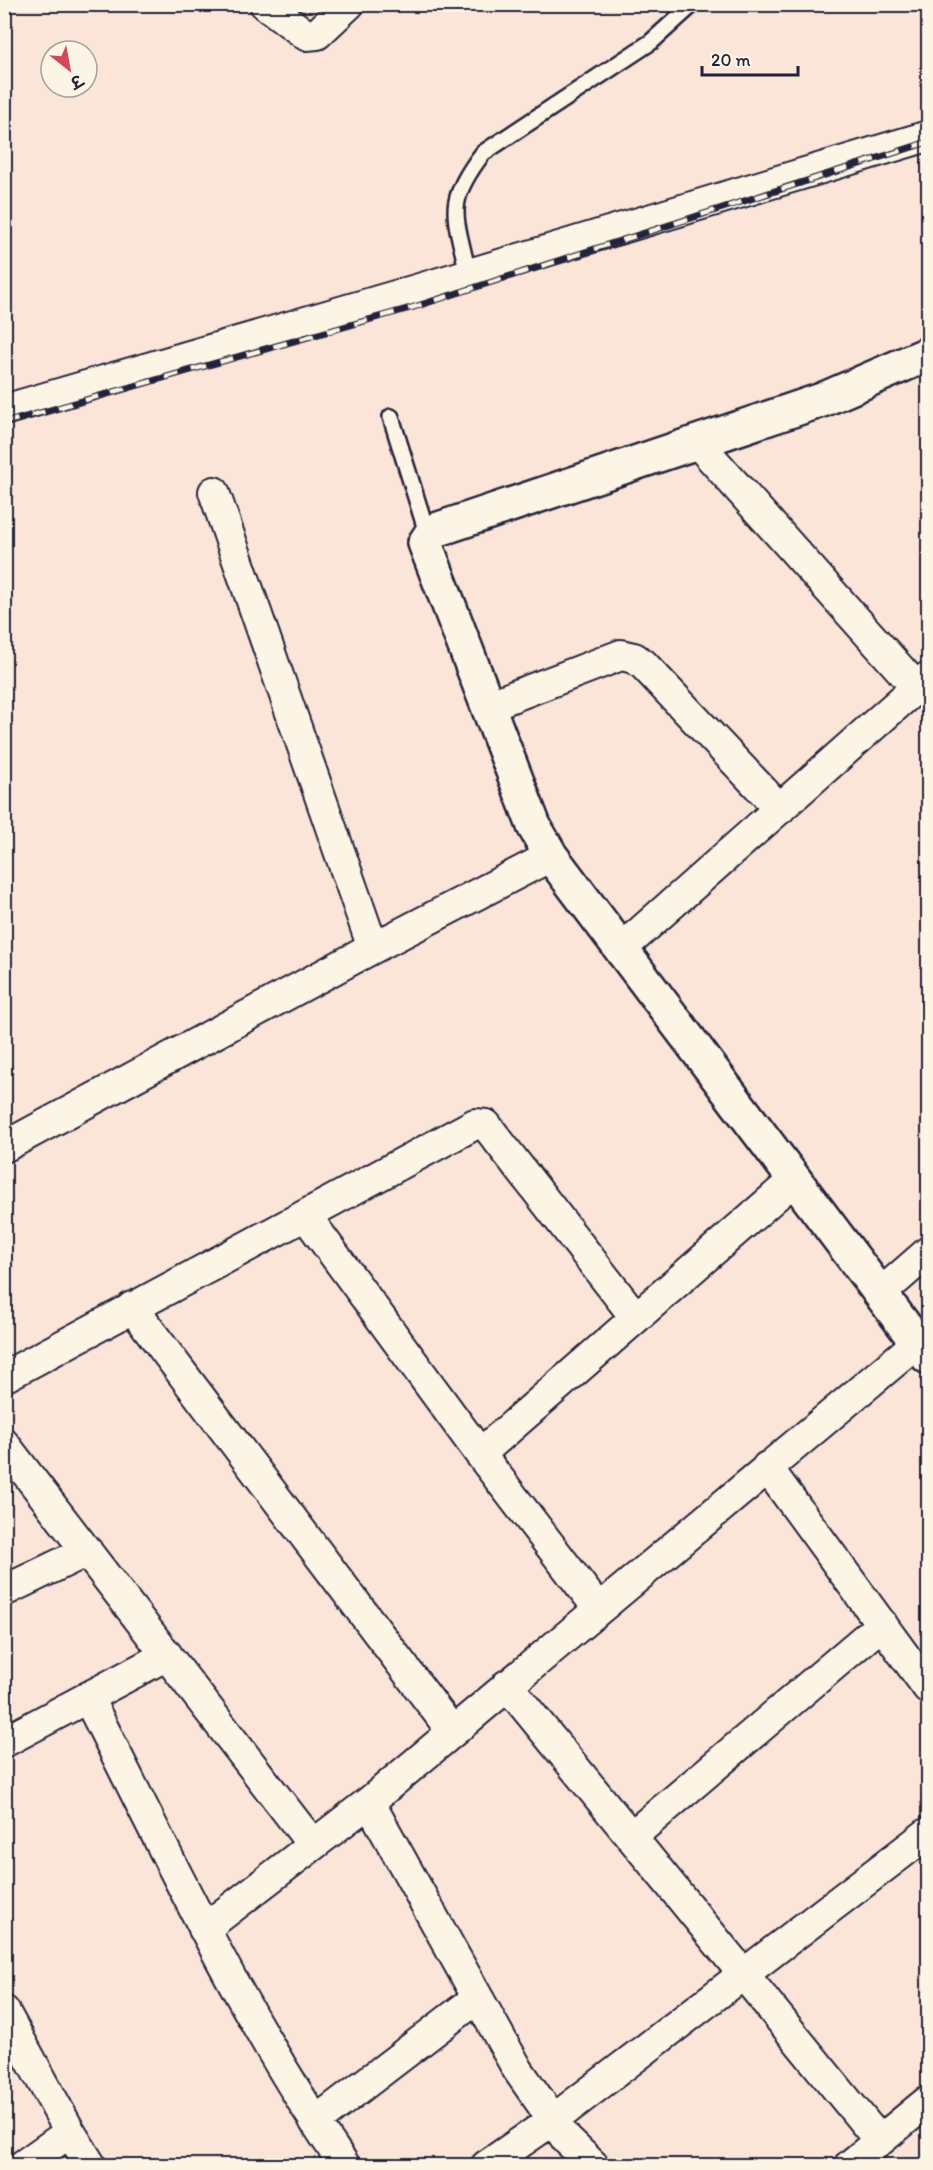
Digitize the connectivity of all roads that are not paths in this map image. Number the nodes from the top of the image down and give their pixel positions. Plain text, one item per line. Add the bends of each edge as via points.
1 (265, 4) edge
2 (349, 4) edge
3 (693, 4) edge
4 (928, 136) edge
5 (468, 274) junction
6 (928, 354) edge
7 (4, 410) edge
8 (391, 417) dead end
9 (697, 442) junction
10 (214, 492) dead end
11 (428, 536) junction
12 (922, 682) edge
13 (488, 706) junction
14 (780, 809) junction
15 (550, 856) junction
16 (373, 948) junction
17 (620, 950) junction
18 (4, 1147) edge
19 (794, 1180) junction
20 (306, 1216) junction
21 (928, 1252) edge
22 (880, 1294) junction
23 (132, 1307) junction
24 (636, 1318) junction
25 (922, 1350) edge
26 (4, 1377) edge
27 (4, 1444) edge
28 (480, 1454) junction
29 (767, 1467) junction
30 (87, 1551) junction
31 (4, 1591) edge
32 (598, 1608) junction
33 (882, 1624) junction
34 (167, 1655) junction
35 (507, 1685) junction
36 (928, 1688) edge
37 (88, 1698) junction
38 (452, 1731) junction
39 (4, 1742) edge
40 (369, 1802) junction
41 (928, 1833) edge
42 (631, 1837) junction
43 (313, 1845) junction
44 (204, 1929) junction
45 (744, 1976) junction
46 (476, 1999) junction
47 (4, 2011) edge
48 (928, 2101) edge
49 (553, 2120) junction
50 (315, 2122) junction
51 (70, 2133) junction
52 (879, 2140) junction
53 (22, 2166) edge
54 (90, 2166) edge
55 (345, 2166) edge
56 (486, 2166) edge
57 (594, 2166) edge
58 (849, 2166) edge

1 - 2 street via 306,35 317,34
3 - 5 lane via 651,42 483,153 464,178 454,206
4 - 5 street
5 - 7 street
6 - 9 street via 822,400
8 - 11 lane
9 - 11 street via 433,531
9 - 12 street
10 - 16 street
11 - 13 street via 425,543
12 - 14 street
13 - 14 street via 621,655 634,658
13 - 15 street via 534,826
14 - 17 street
15 - 16 street
15 - 17 street
16 - 18 street
17 - 19 street
19 - 22 street
19 - 24 street
20 - 23 street
20 - 24 street via 466,1127 486,1125
20 - 28 street
21 - 22 street
22 - 25 street
23 - 26 street
23 - 38 street
24 - 28 street
25 - 29 street
27 - 30 street
28 - 32 street
29 - 32 street
29 - 33 street
30 - 31 street
30 - 34 street
32 - 35 street
33 - 36 street
33 - 42 street
34 - 37 street
34 - 43 street
35 - 38 street
35 - 42 street
37 - 39 street
37 - 44 street
38 - 40 street
40 - 43 street
40 - 46 street
41 - 45 street
42 - 45 street
43 - 44 street
44 - 50 street
45 - 49 street
45 - 52 street
46 - 49 street
46 - 50 street
47 - 51 street
48 - 52 street
49 - 56 street
49 - 57 street
50 - 55 street
51 - 53 street
51 - 54 street
52 - 58 street

